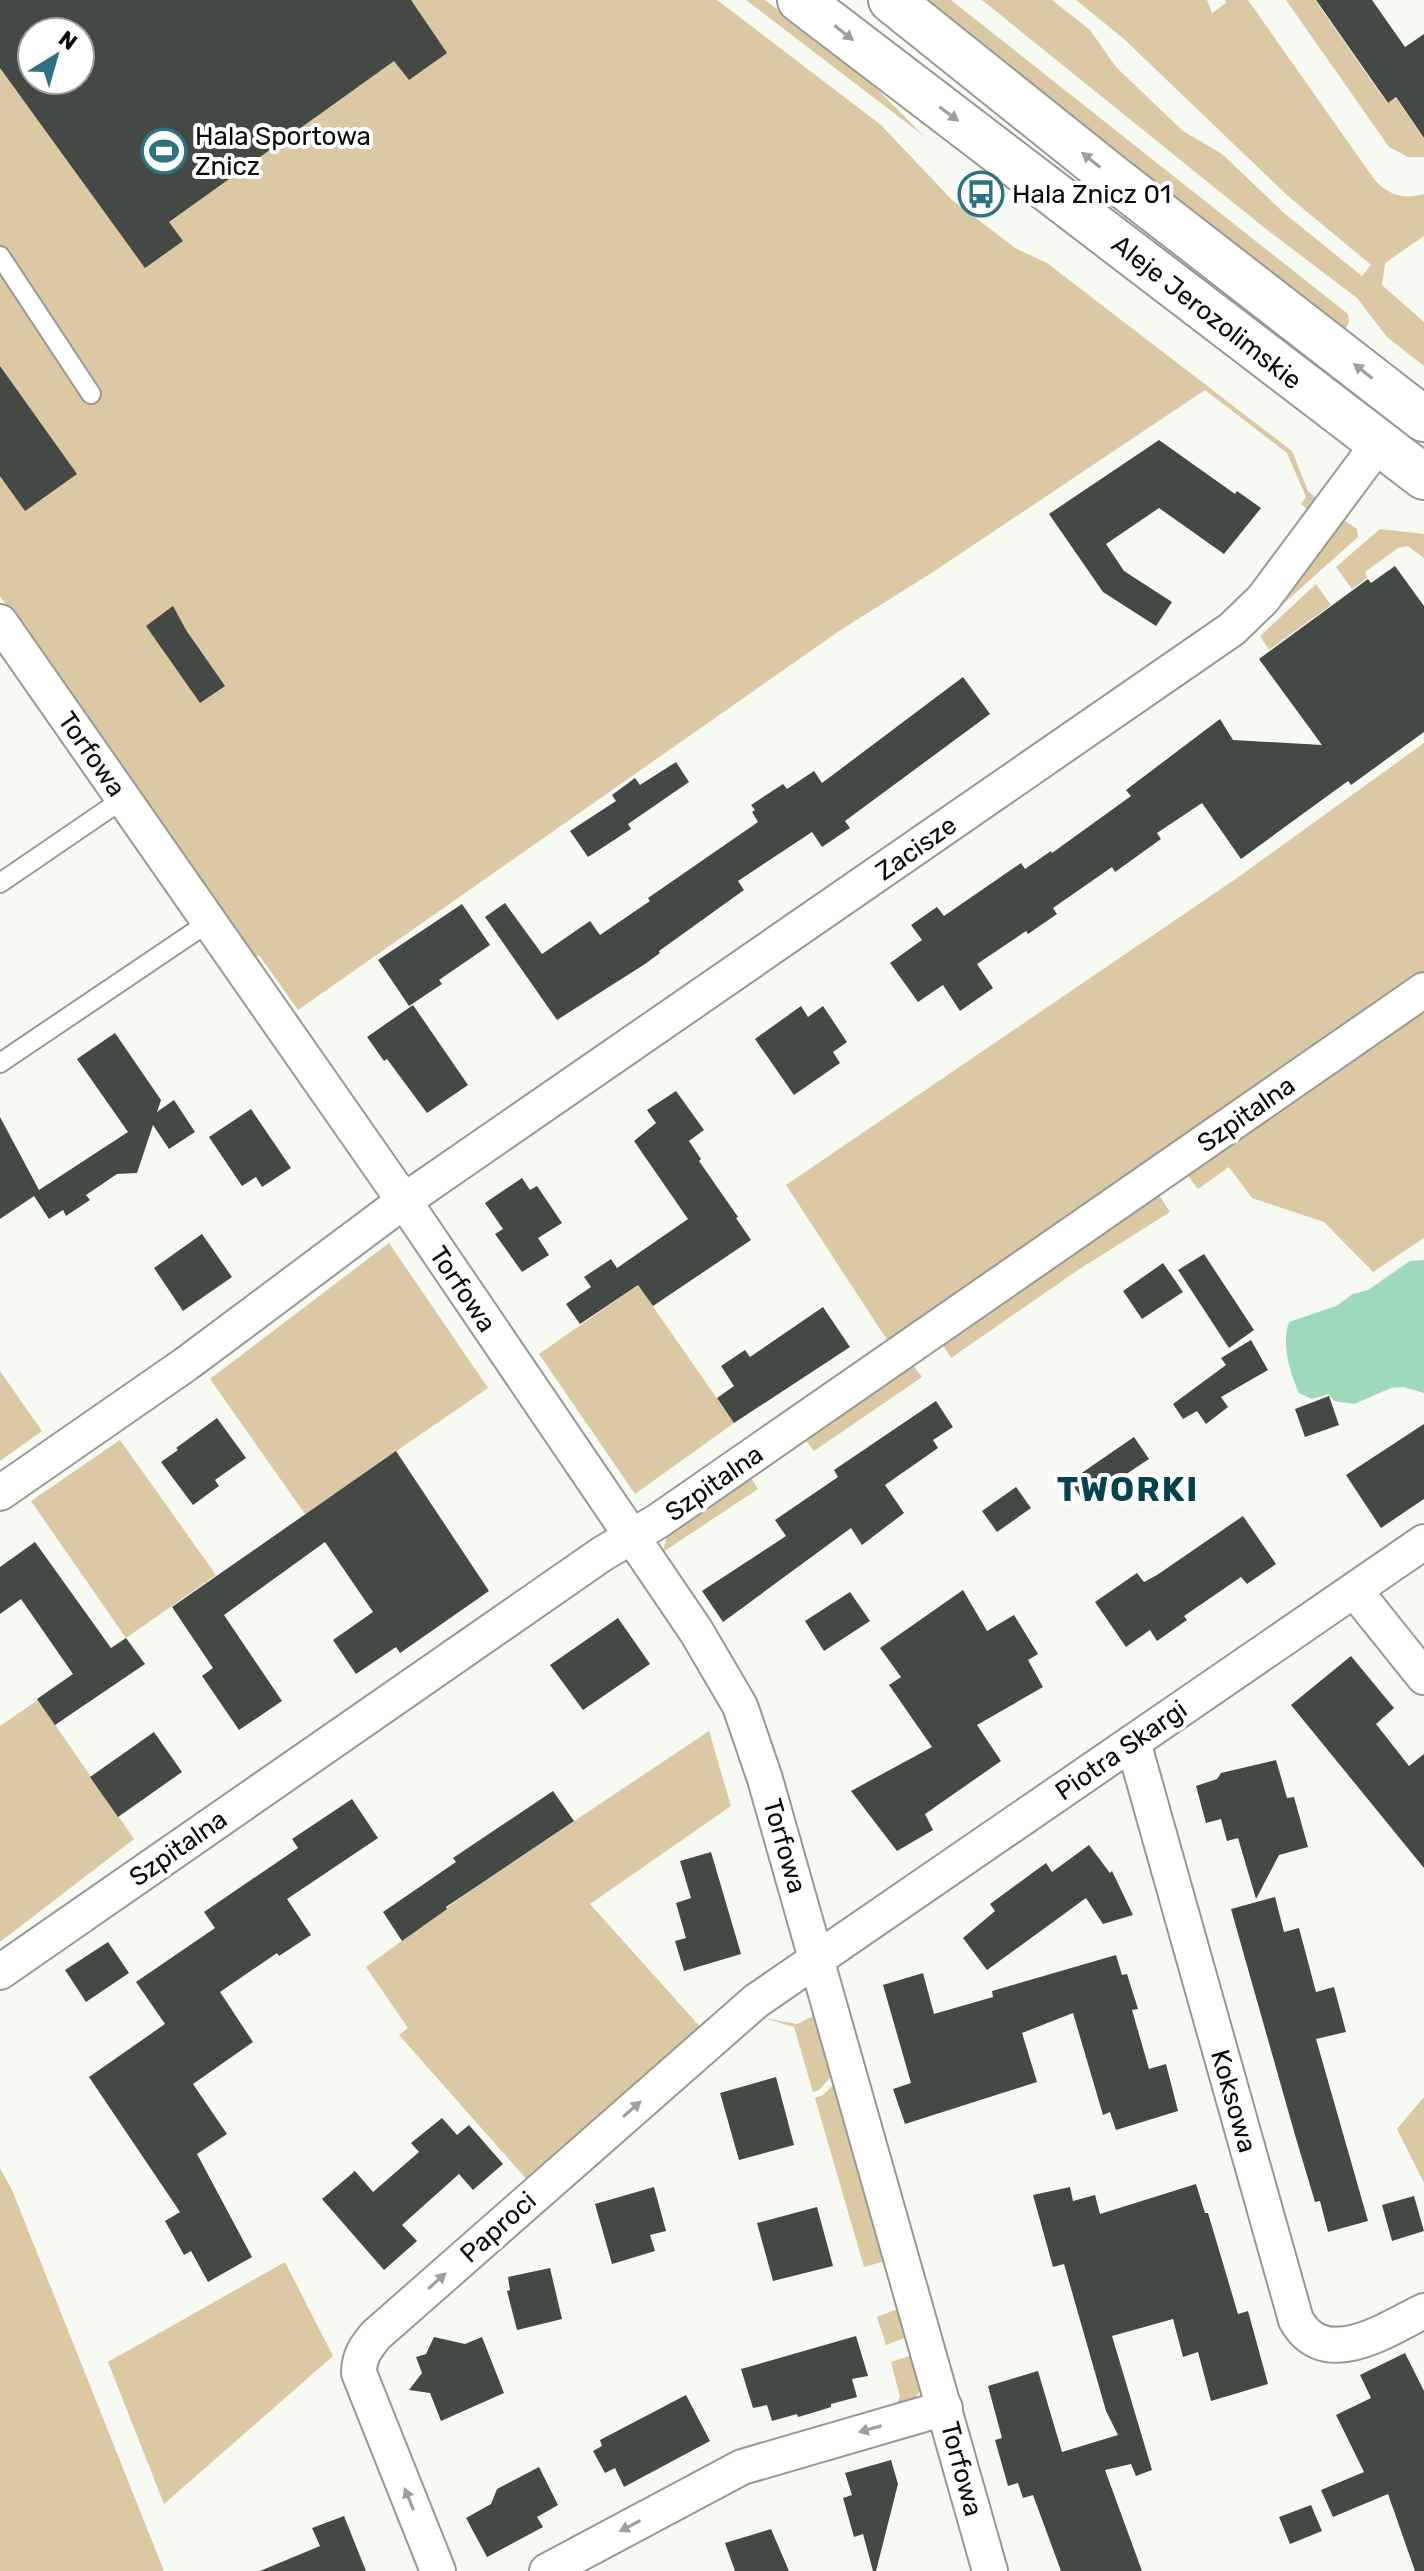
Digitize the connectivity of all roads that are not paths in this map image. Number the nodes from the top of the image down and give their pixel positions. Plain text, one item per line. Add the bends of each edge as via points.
1 (800, 0) edge
2 (891, 0) edge
3 (0, 256) edge
4 (91, 394) dead end
5 (1424, 419) edge
6 (1379, 443) junction
7 (1424, 477) edge
8 (0, 622) edge
9 (123, 799) junction
10 (0, 883) edge
11 (209, 922) junction
12 (1424, 990) edge
13 (0, 1063) edge
14 (404, 1201) junction
15 (0, 1493) edge
16 (631, 1537) junction
17 (1424, 1542) edge
18 (1355, 1591) junction
19 (1424, 1677) edge
20 (1133, 1742) junction
21 (818, 1957) junction
22 (0, 1972) edge
23 (1424, 2311) edge
24 (945, 2408) junction
25 (438, 2571) edge
26 (547, 2571) edge
27 (990, 2571) edge

1 -> 6 main road, Aleje Jerozolimskie
5 -> 2 main road, Aleje Jerozolimskie
3 - 4 lane
6 - 7 main road, Aleje Jerozolimskie
6 - 14 street, Zacisze via 1263,599 1232,629
8 - 9 street, Torfowa
9 - 10 lane
9 - 11 street, Torfowa
11 - 13 lane
11 - 14 street, Torfowa
12 - 16 street, Szpitalna
14 - 15 street via 186,1364
14 - 16 street, Torfowa
16 - 21 street, Torfowa via 703,1641 740,1706
16 - 22 street, Szpitalna
17 - 18 street, Piotra Skargi
18 - 19 street
18 - 20 street, Piotra Skargi
20 - 21 street, Piotra Skargi
20 - 23 street, Koksowa via 1296,2320 1308,2335 1343,2346
21 - 24 street, Torfowa
25 -> 21 street, Paproci via 363,2385 362,2353 579,2154 756,2001
24 -> 26 street via 742,2467
24 - 27 street, Torfowa

